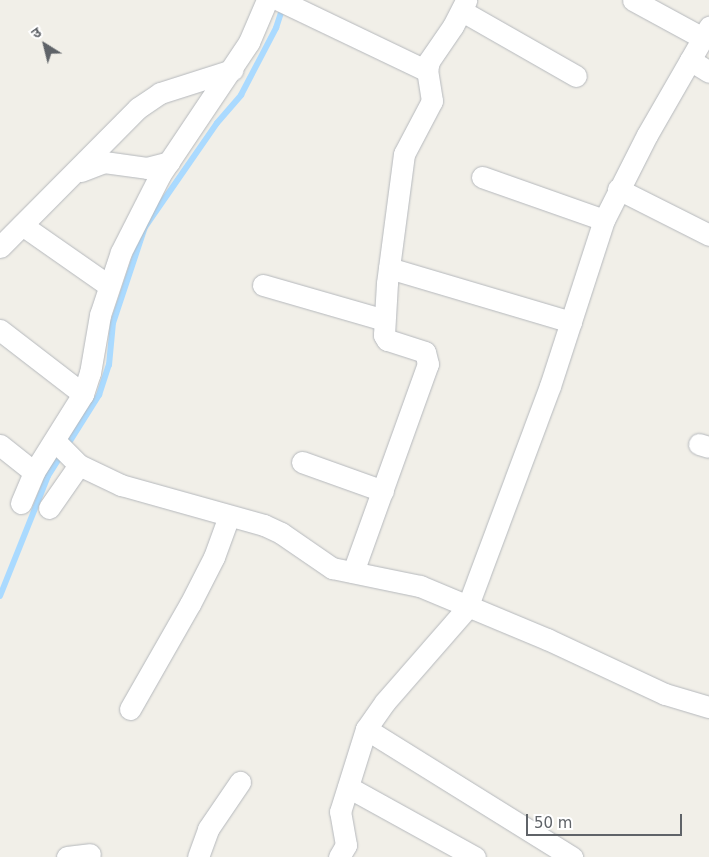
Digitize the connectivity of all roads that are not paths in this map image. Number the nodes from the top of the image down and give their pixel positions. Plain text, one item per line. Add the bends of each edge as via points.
1 (267, 0) edge
2 (633, 0) edge
3 (283, 2) edge
4 (464, 5) edge
5 (706, 33) edge
6 (690, 60) junction
7 (232, 70) junction
8 (427, 71) junction
9 (709, 72) edge
10 (576, 76) dead end
11 (169, 162) junction
12 (70, 177) junction
13 (482, 177) dead end
14 (618, 189) junction
15 (604, 220) junction
16 (22, 225) junction
17 (709, 235) edge
18 (0, 247) edge
19 (390, 268) junction
20 (108, 285) junction
21 (263, 285) dead end
22 (384, 320) junction
23 (571, 322) junction
24 (0, 330) edge
25 (83, 394) junction
26 (0, 445) edge
27 (67, 452) junction
28 (302, 462) dead end
29 (34, 472) junction
30 (383, 491) junction
31 (21, 503) dead end
32 (48, 508) dead end
33 (229, 516) junction
34 (354, 572) junction
35 (467, 608) junction
36 (709, 707) edge
37 (130, 709) dead end
38 (366, 730) junction
39 (240, 782) dead end
40 (348, 787) junction
41 (90, 854) dead end
42 (67, 857) edge
43 (198, 857) edge
44 (339, 857) edge
45 (475, 857) edge
46 (572, 857) edge

1 - 7 street via 249,42
2 - 5 street
3 - 8 street
4 - 8 street via 435,51
4 - 10 street
5 - 6 street
6 - 9 street
6 - 14 street
7 - 11 street
7 - 12 street via 153,98 138,108
8 - 19 street via 432,101 404,154
11 - 12 street via 147,168 104,162 90,165
11 - 20 street via 121,252
12 - 16 street
13 - 15 street
14 - 15 street
14 - 17 street
15 - 23 street
16 - 18 street
16 - 20 street
19 - 22 street
19 - 23 street
20 - 25 street
21 - 22 street
22 - 30 street via 384,335 388,340 425,352 428,364
23 - 35 street
24 - 25 street
25 - 27 street
26 - 29 street
27 - 29 street
27 - 32 street
27 - 33 street via 121,486
28 - 30 street
29 - 31 street
30 - 34 street
33 - 34 street via 281,533 319,562
33 - 37 street via 214,557 190,604
34 - 35 street via 403,581
35 - 36 street via 548,639 665,694
35 - 38 street via 385,702
38 - 40 street
38 - 46 street
39 - 43 street via 208,828
40 - 44 street via 340,812 346,845
40 - 45 street
41 - 42 street

